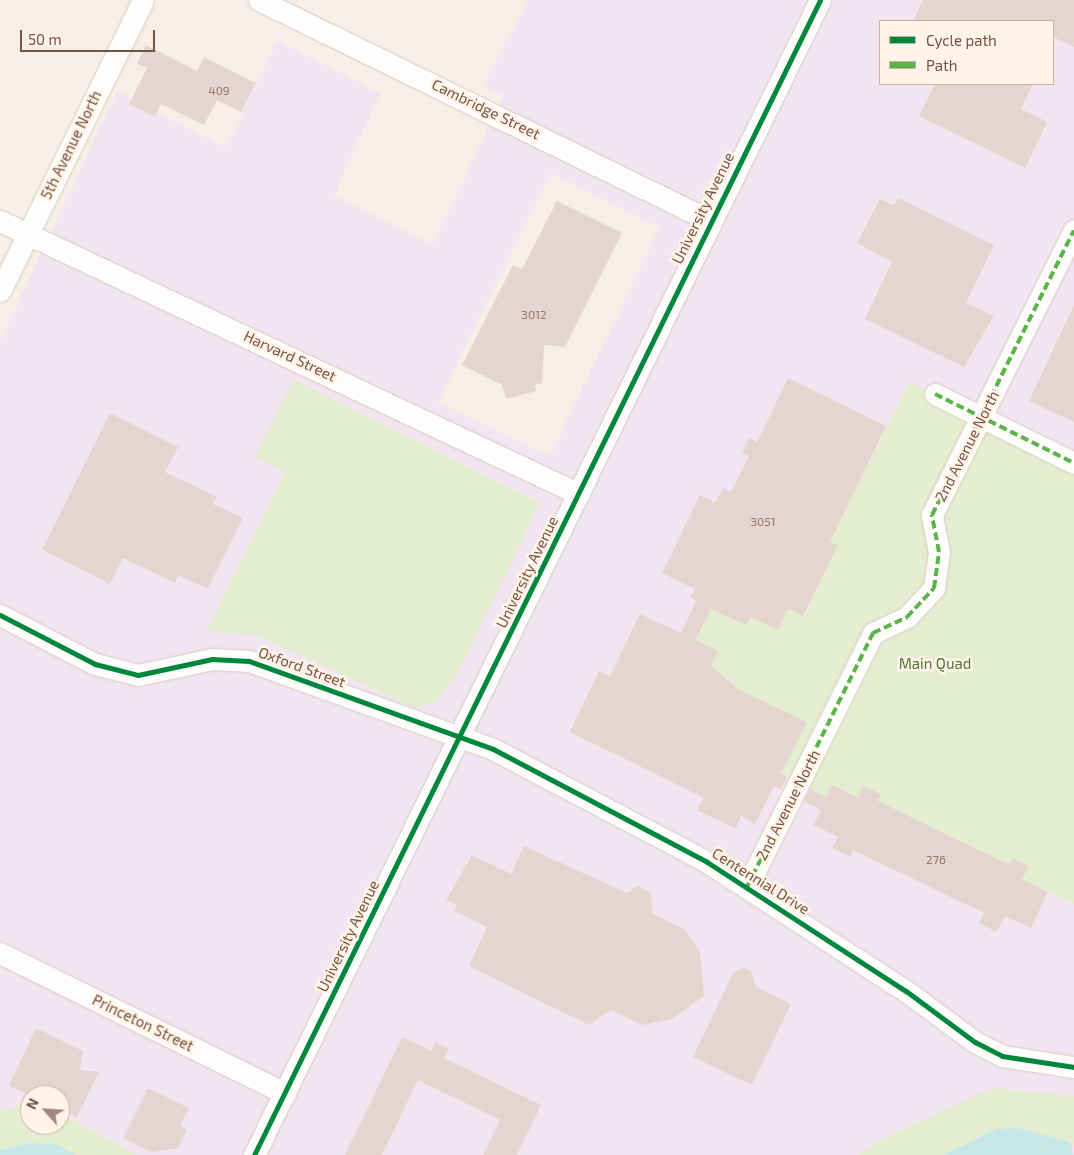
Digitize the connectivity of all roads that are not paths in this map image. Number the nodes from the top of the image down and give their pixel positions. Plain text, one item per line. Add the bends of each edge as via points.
1 (143, 0) edge
2 (259, 0) edge
3 (820, 0) edge
4 (0, 221) edge
5 (711, 221) junction
6 (1074, 230) edge
7 (27, 235) junction
8 (0, 291) edge
9 (934, 394) dead end
10 (982, 418) junction
11 (1074, 463) edge
12 (579, 494) junction
13 (0, 615) edge
14 (426, 722) joint
15 (460, 738) junction
16 (748, 887) junction
17 (0, 954) edge
18 (1074, 1067) edge
19 (285, 1093) junction
20 (254, 1155) edge

1 - 7 street, 5th Avenue North
2 - 5 street, Cambridge Street
3 - 5 street, University Avenue
4 - 7 street, Harvard Street
5 - 12 street, University Avenue
6 - 10 street, 2nd Avenue North
7 - 8 street, 5th Avenue North
7 - 12 street, Harvard Street
9 - 10 street
10 - 11 street
10 - 16 street, 2nd Avenue North via 932,515 939,552 934,588 907,617 874,633
12 - 15 street, University Avenue
13 - 14 street, Oxford Street via 96,664 138,675 212,659 249,661
14 - 15 street, Centennial Drive
15 - 16 street, Centennial Drive via 575,790
15 - 19 street, University Avenue
16 - 18 street, Centennial Drive via 975,1042 1002,1056
17 - 19 street, Princeton Street
19 - 20 street, University Avenue

